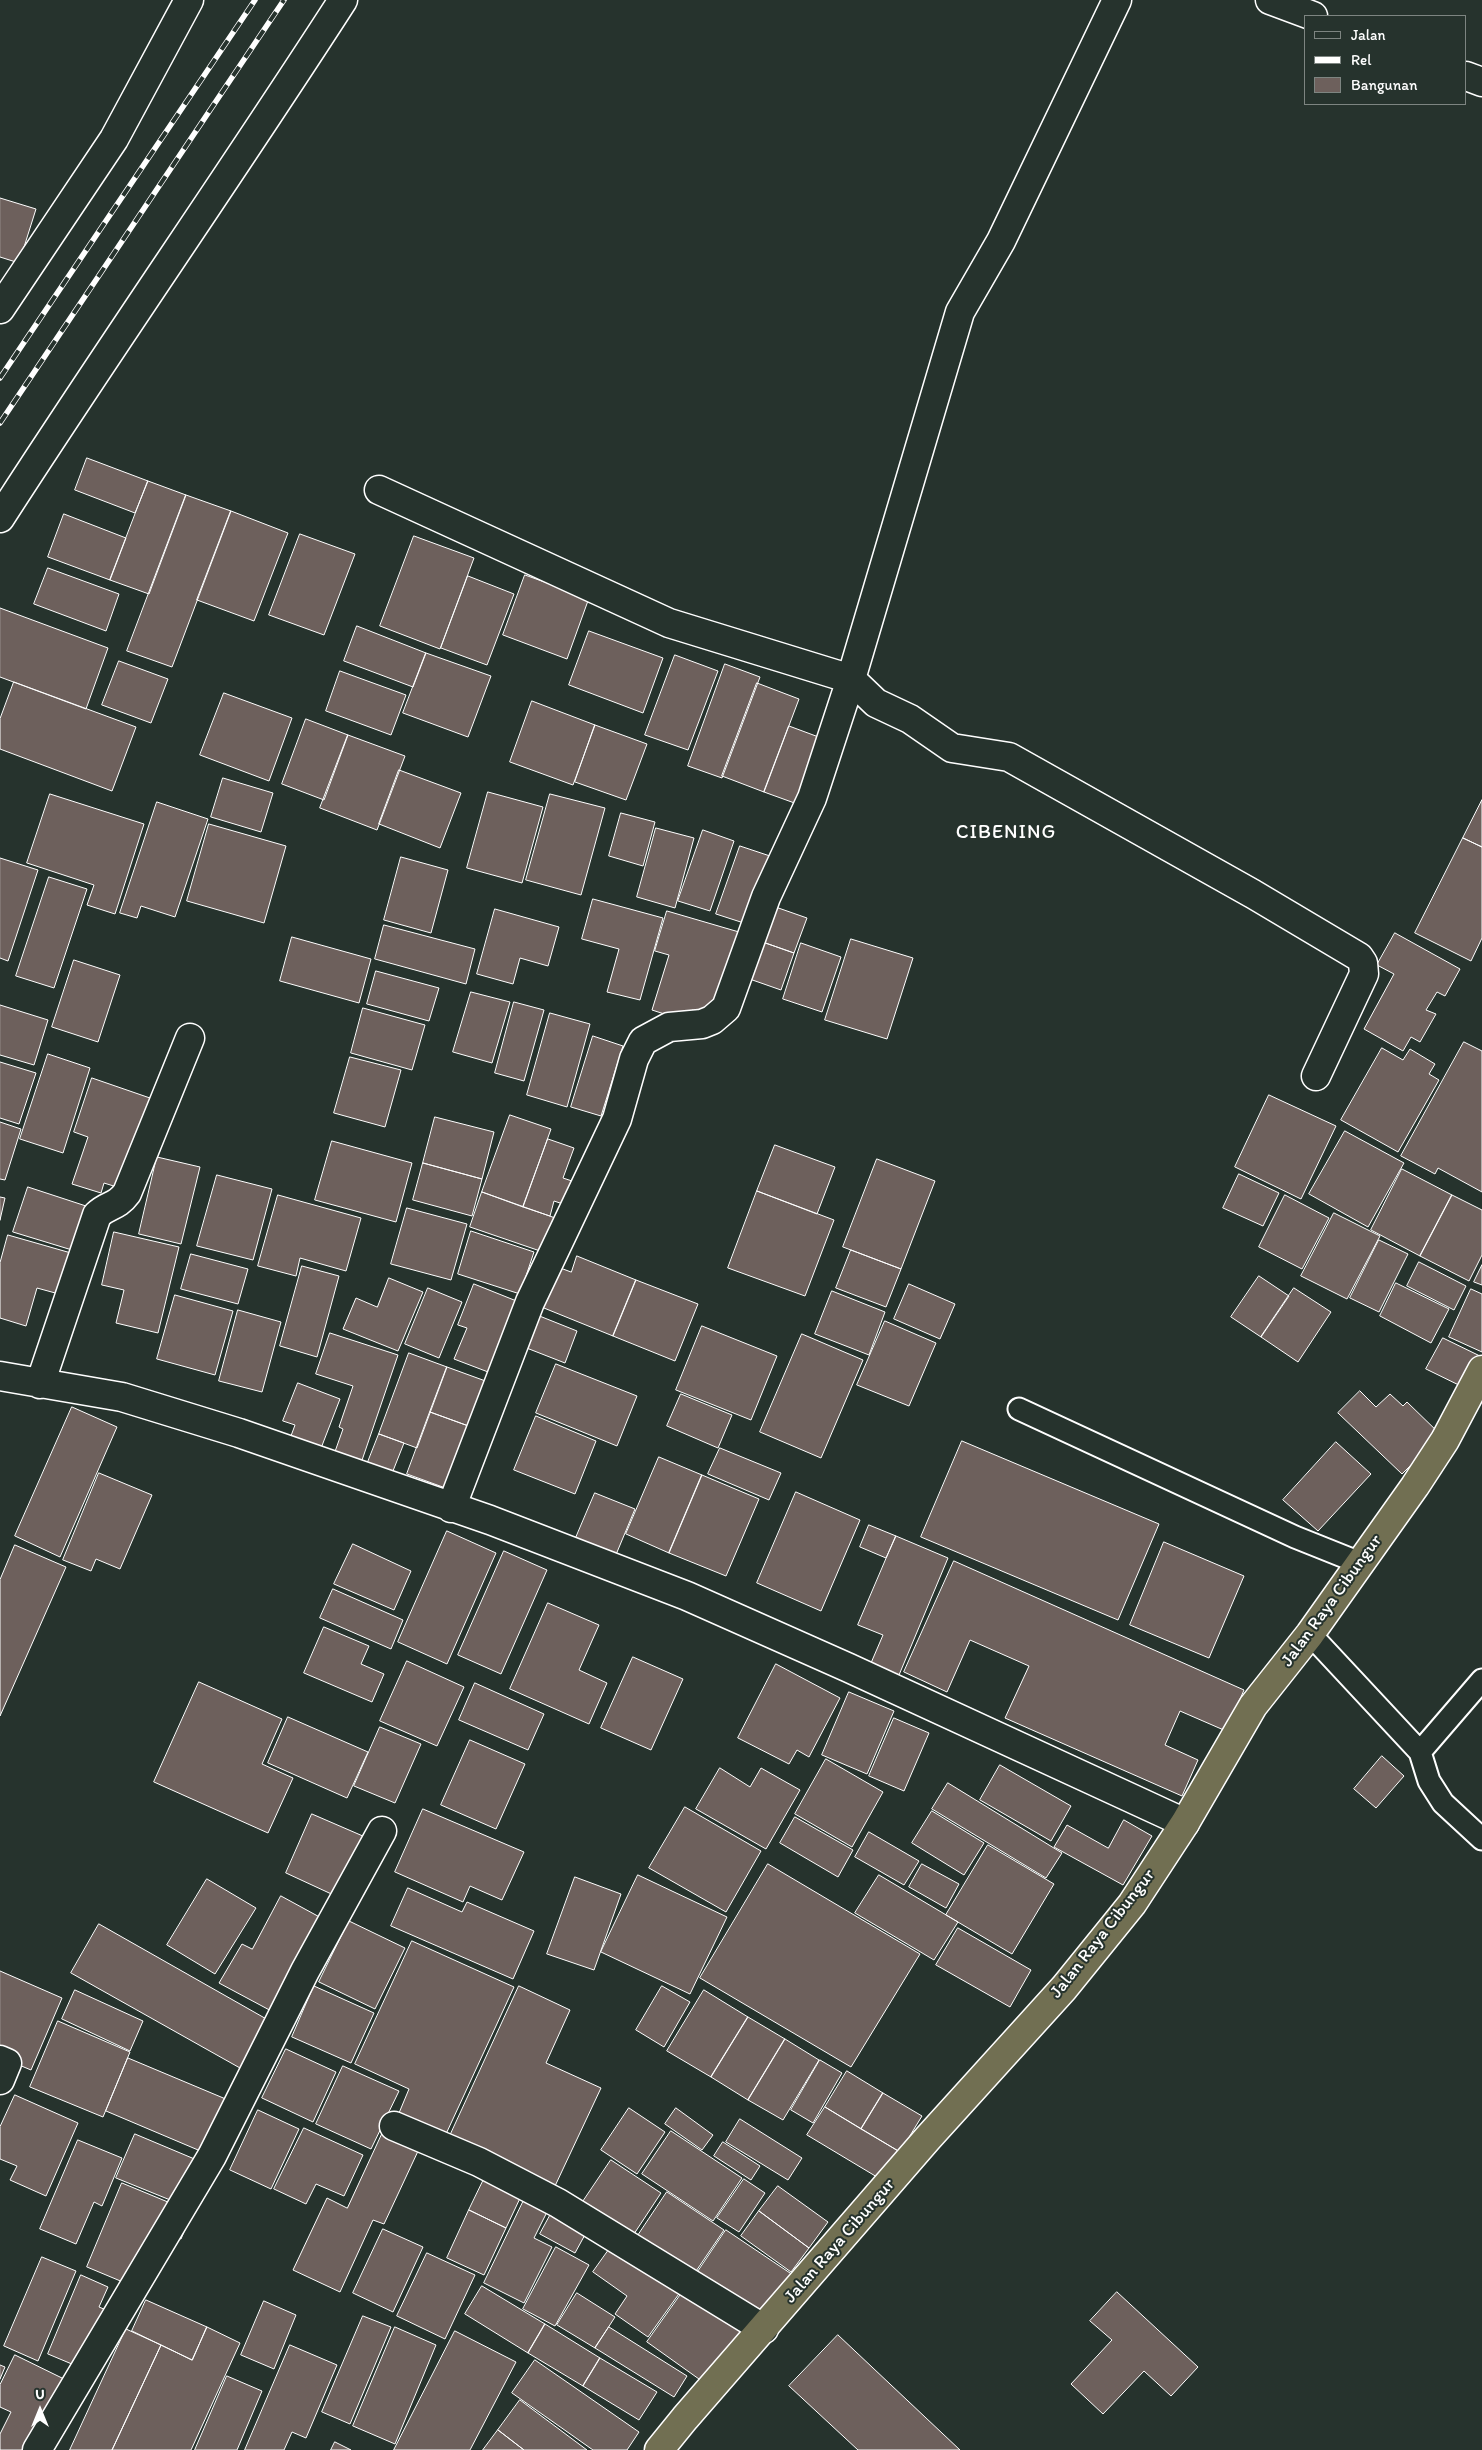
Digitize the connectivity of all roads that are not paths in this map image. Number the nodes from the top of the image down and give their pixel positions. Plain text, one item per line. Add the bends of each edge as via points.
1 (189, 0) edge
2 (343, 0) edge
3 (1117, 0) edge
4 (1270, 0) edge
5 (1310, 15) edge
6 (1467, 76) edge
7 (1482, 82) edge
8 (0, 309) edge
9 (379, 490) dead end
10 (0, 518) edge
11 (851, 679) junction
12 (190, 1038) dead end
13 (1316, 1076) dead end
14 (1482, 1370) edge
15 (0, 1376) edge
16 (40, 1384) junction
17 (1019, 1409) dead end
18 (452, 1508) junction
19 (1360, 1563) junction
20 (1310, 1634) junction
21 (1482, 1680) edge
22 (1420, 1752) junction
23 (1185, 1823) junction
24 (382, 1831) dead end
25 (1482, 1839) edge
26 (0, 2060) edge
27 (0, 2080) edge
28 (394, 2126) dead end
29 (764, 2329) junction
30 (37, 2450) edge
31 (659, 2450) edge

1 - 8 street via 114,139
2 - 10 street
3 - 11 street via 1000,241 960,312
4 - 5 street
6 - 7 street
9 - 11 street via 669,623
11 - 13 street via 876,703 910,719 952,748 1008,757 1253,894 1359,958 1364,974
11 - 18 street via 812,798 766,897 726,1008 702,1024 670,1027 650,1036 643,1041 634,1059 617,1119 530,1302
12 - 16 street via 127,1193 120,1203 97,1215
14 - 19 highway, Jalan Raya Cibungur via 1444,1440
15 - 16 street
16 - 18 street via 122,1397 240,1433
17 - 19 lane via 1295,1537
18 - 23 street via 687,1596
19 - 20 highway, Jalan Raya Cibungur
20 - 22 lane
20 - 23 highway, Jalan Raya Cibungur via 1253,1706
21 - 22 lane
22 - 25 lane via 1429,1780 1442,1803
23 - 29 highway, Jalan Raya Cibungur via 1132,1904 1064,1988 928,2138
24 - 30 street via 305,1971 212,2156
26 - 27 street via 8,2063
28 - 29 street via 479,2162 558,2203
29 - 31 highway, Jalan Raya Cibungur

